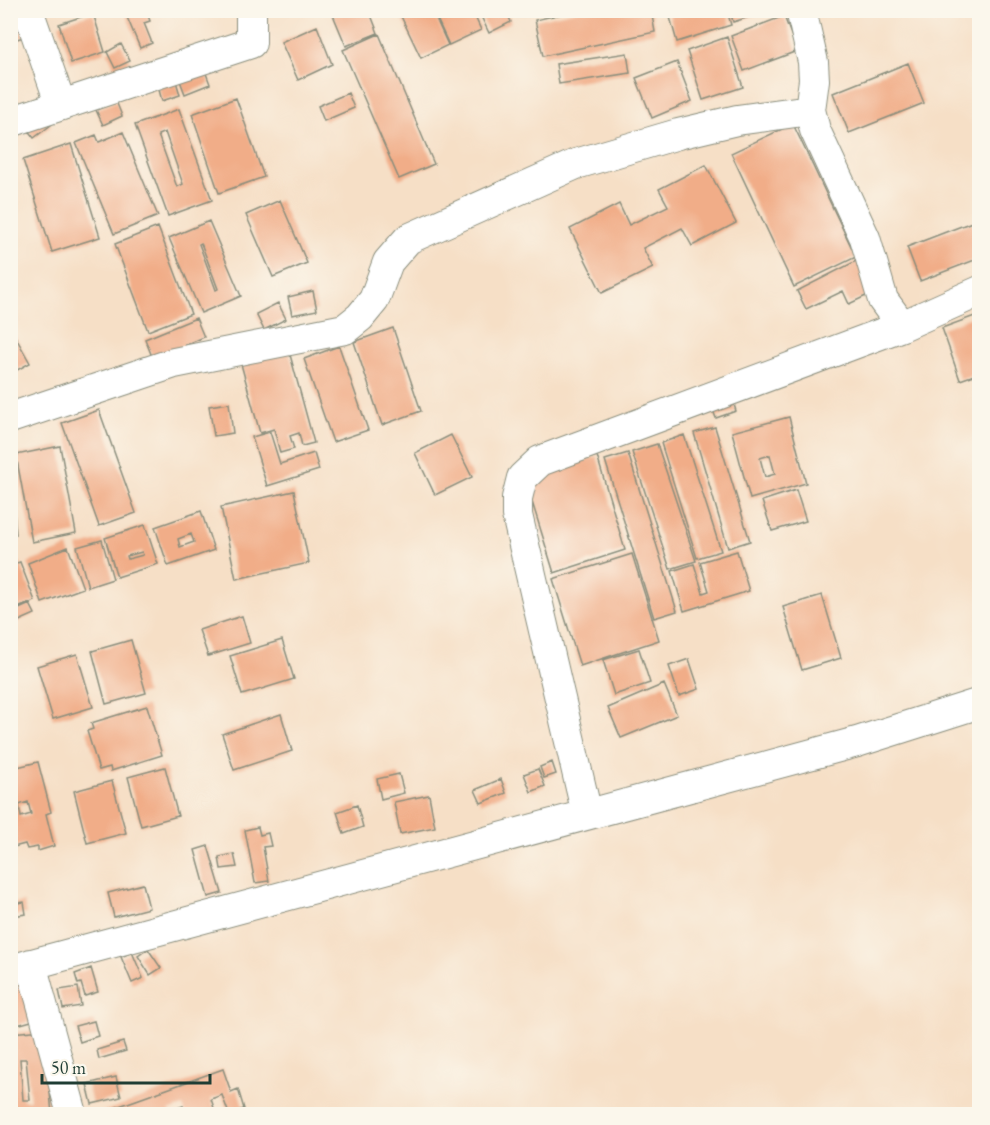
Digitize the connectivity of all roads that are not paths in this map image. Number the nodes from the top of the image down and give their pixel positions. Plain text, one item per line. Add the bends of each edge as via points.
1 (28, 10) edge
2 (251, 10) edge
3 (801, 10) edge
4 (61, 105) junction
5 (810, 110) junction
6 (10, 122) edge
7 (980, 291) edge
8 (902, 326) junction
9 (10, 418) edge
10 (980, 703) edge
11 (587, 814) junction
12 (21, 967) edge
13 (72, 1114) edge

1 - 4 street
2 - 4 street via 251,43
3 - 5 street via 813,62
4 - 6 street
5 - 8 street via 815,130 865,238 883,300
5 - 9 street via 737,120 576,164 408,239 388,262 374,300 345,329 174,363
7 - 8 street
8 - 11 street via 540,461 522,478 517,515
10 - 11 street via 857,742
11 - 12 street
12 - 13 street

